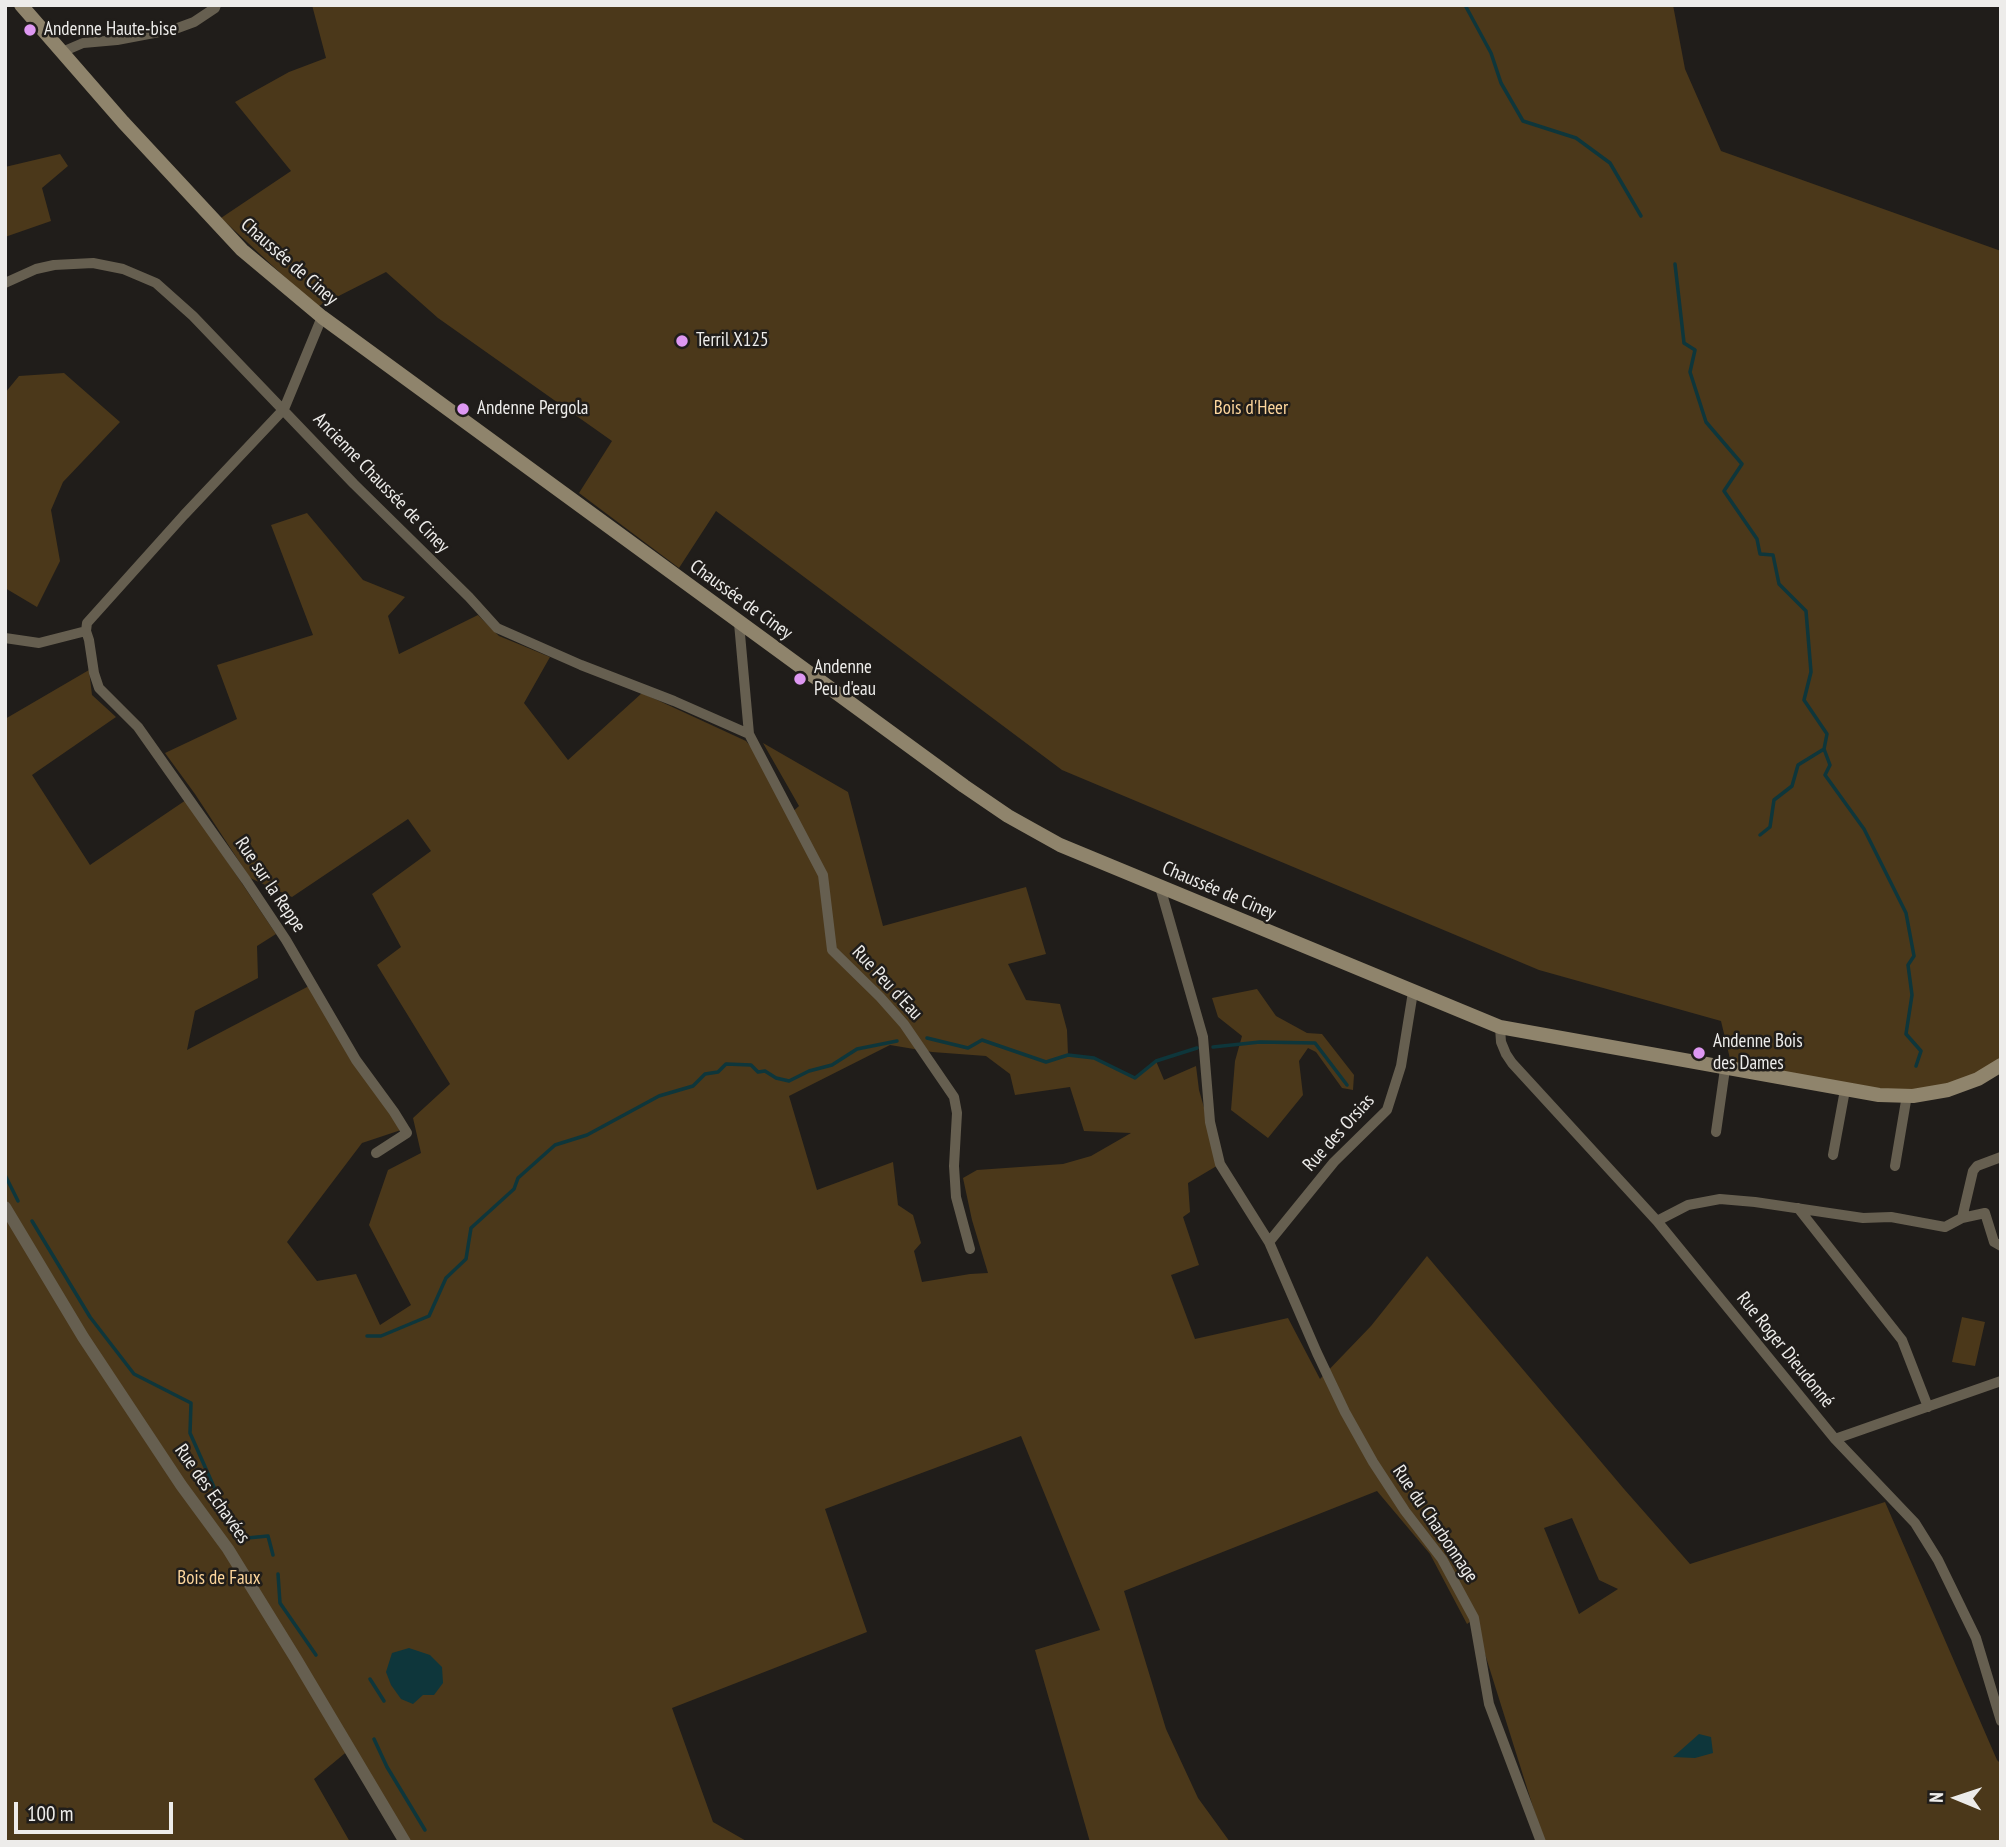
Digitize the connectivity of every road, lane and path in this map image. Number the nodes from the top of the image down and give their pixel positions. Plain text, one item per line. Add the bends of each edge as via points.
1 (21, 5) edge
2 (218, 6) edge
3 (62, 52) junction
4 (5, 283) edge
5 (322, 317) junction
6 (284, 409) junction
7 (739, 622) junction
8 (86, 631) junction
9 (5, 638) edge
10 (749, 734) junction
11 (1160, 887) junction
12 (1413, 992) junction
13 (1500, 1027) junction
14 (2001, 1065) edge
15 (1725, 1069) junction
16 (1845, 1090) junction
17 (1907, 1096) junction
18 (1716, 1132) dead end
19 (376, 1153) dead end
20 (1833, 1155) dead end
21 (2001, 1157) edge
22 (1895, 1166) dead end
23 (5, 1208) edge
24 (1798, 1208) junction
25 (1962, 1219) junction
26 (1657, 1221) junction
27 (1269, 1242) junction
28 (2001, 1246) edge
29 (970, 1248) dead end
30 (2001, 1381) edge
31 (1928, 1407) junction
32 (1835, 1439) junction
33 (2001, 1721) edge
34 (405, 1842) edge
35 (1541, 1842) edge

1 - 3 main road, Chaussée de Ciney
2 - 3 street via 175,29 83,43
3 - 5 main road, Chaussée de Ciney via 242,250
4 - 6 street, Ancienne Chaussée de Ciney via 36,269 73,263 107,264 140,275 193,316
5 - 6 street
5 - 7 main road, Chaussée de Ciney
6 - 8 street via 184,514 87,623
6 - 10 street, Ancienne Chaussée de Ciney via 496,628
7 - 10 street, Rue Peu d'Eau
7 - 11 main road, Chaussée de Ciney via 1008,816 1060,845
8 - 9 street via 39,643
8 - 19 street, Rue sur la Reppe via 99,688 138,727 246,880 356,1060 407,1133
10 - 29 street, Rue Peu d'Eau via 824,875 832,950 904,1024 954,1097 956,1197
11 - 12 main road, Chaussée de Ciney
11 - 27 street via 1203,1037 1210,1122 1220,1164
12 - 13 main road, Chaussée de Ciney
12 - 27 street, Rue des Orsias via 1401,1066 1387,1110 1334,1162
13 - 15 main road, Chaussée de Ciney
13 - 26 street, Rue Roger Dieudonné via 1501,1042 1513,1063
14 - 17 main road, Chaussée de Ciney via 1948,1090
15 - 16 main road, Chaussée de Ciney
15 - 18 street
16 - 17 main road, Chaussée de Ciney
16 - 20 street
17 - 22 street
21 - 25 street via 1972,1171
23 - 34 street, Rue des Echavées via 83,1338 228,1549
24 - 25 street via 1945,1227
24 - 26 street via 1720,1199 1688,1205
24 - 31 street via 1902,1339
25 - 28 street via 1985,1213 1994,1242
26 - 32 street, Rue Roger Dieudonné
27 - 35 street, Rue du Charbonnage via 1345,1412 1405,1511 1442,1559 1474,1618 1489,1704
30 - 31 street
31 - 32 street
32 - 33 street, Rue Roger Dieudonné via 1915,1523 1938,1560 1976,1638

